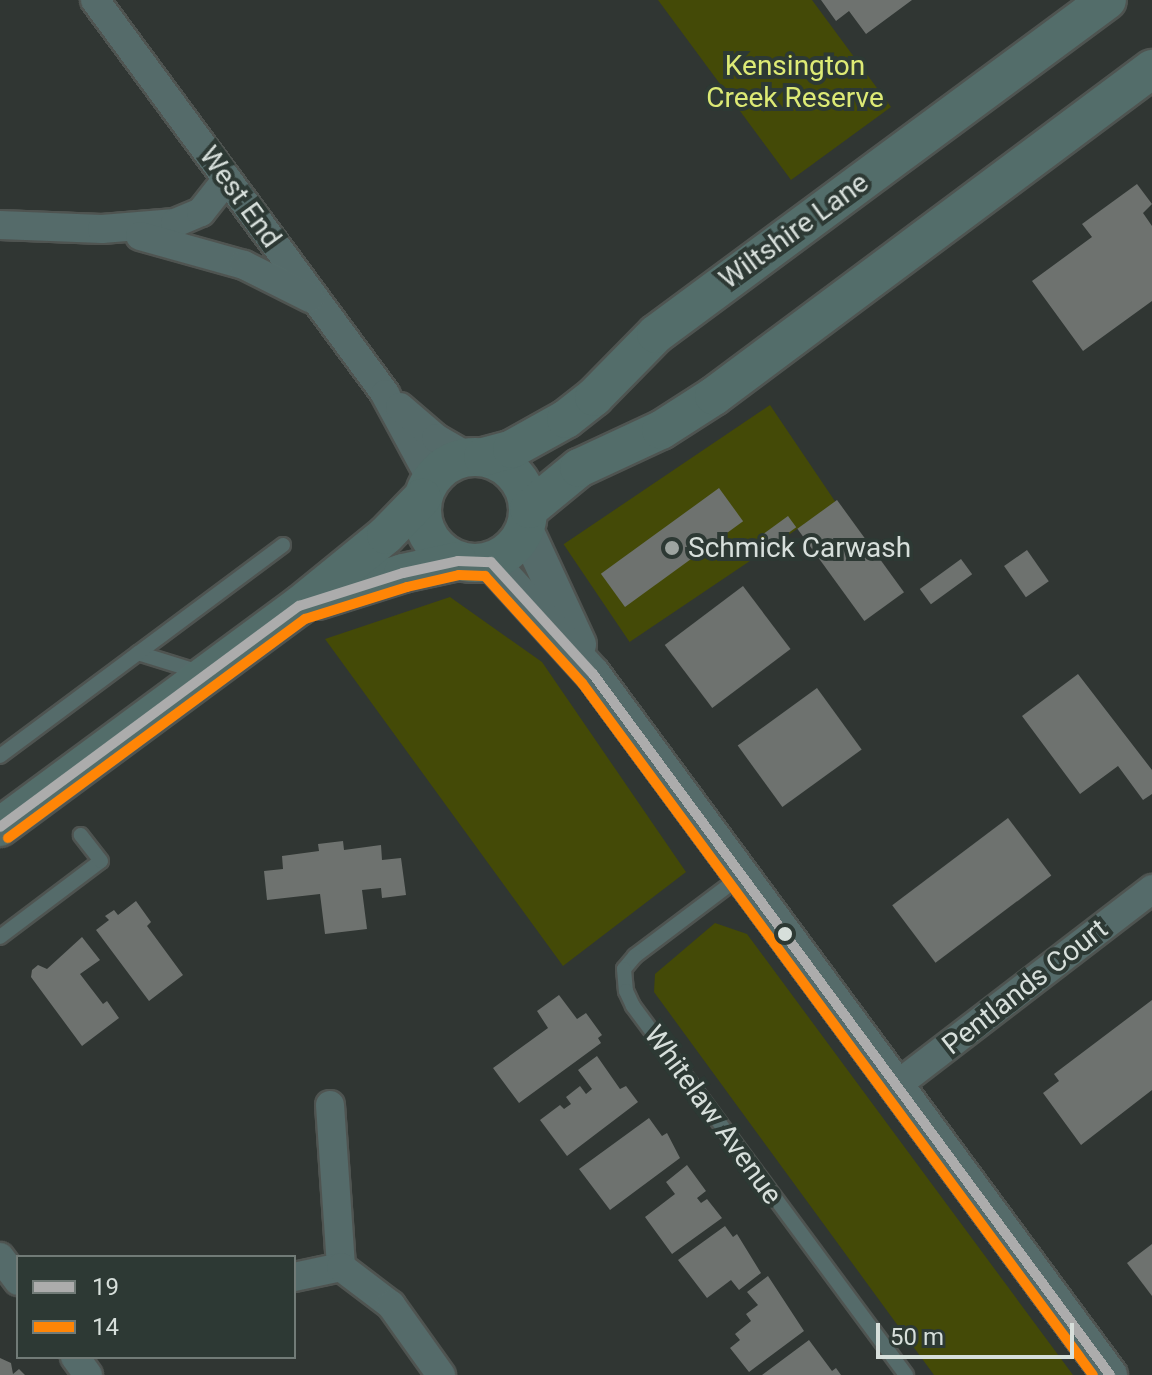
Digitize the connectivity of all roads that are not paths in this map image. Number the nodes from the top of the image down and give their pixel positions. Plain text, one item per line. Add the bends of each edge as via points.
1 (95, 0) edge
2 (1107, 0) edge
3 (1152, 69) edge
4 (227, 179) junction
5 (0, 225) edge
6 (102, 229) junction
7 (318, 303) junction
8 (385, 394) junction
9 (476, 457) junction
10 (427, 489) junction
11 (527, 520) junction
12 (283, 545) dead end
13 (474, 562) junction
14 (299, 606) junction
15 (138, 653) junction
16 (593, 674) junction
17 (206, 675) junction
18 (0, 756) edge
19 (0, 827) edge
20 (81, 835) dead end
21 (741, 876) junction
22 (1152, 889) edge
23 (0, 937) edge
24 (897, 1085) junction
25 (330, 1105) dead end
26 (0, 1257) edge
27 (341, 1267) junction
28 (296, 1277) edge
29 (16, 1278) edge
30 (441, 1375) edge
31 (906, 1375) edge
32 (1110, 1375) edge

1 - 4 street, West End
2 - 9 main road, Wiltshire Lane via 666,326 566,419 512,449
3 - 11 main road via 714,396 661,430 579,468
4 - 6 street via 191,218
4 - 7 street, West End
5 - 6 street
6 - 7 street via 222,257
7 - 8 street, West End
8 - 9 street, West End via 436,438
8 - 10 street, West End
9 - 10 main road via 441,468
9 - 11 main road via 510,469 524,487
10 - 13 main road via 422,518 428,537 440,551
10 - 14 main road via 386,535
11 - 13 main road via 511,549
11 - 16 street
12 - 15 lane
13 - 14 main road via 403,573
13 - 16 street
14 - 17 main road
15 - 17 lane
15 - 18 lane
16 - 21 street
17 - 19 main road
20 - 23 lane via 101,861
21 - 24 street
21 - 31 lane, Whitelaw Avenue via 635,956 624,969 626,991
22 - 24 street, Pentlands Court
24 - 32 street
25 - 27 street
26 - 29 street
27 - 28 street
27 - 30 street via 391,1305

